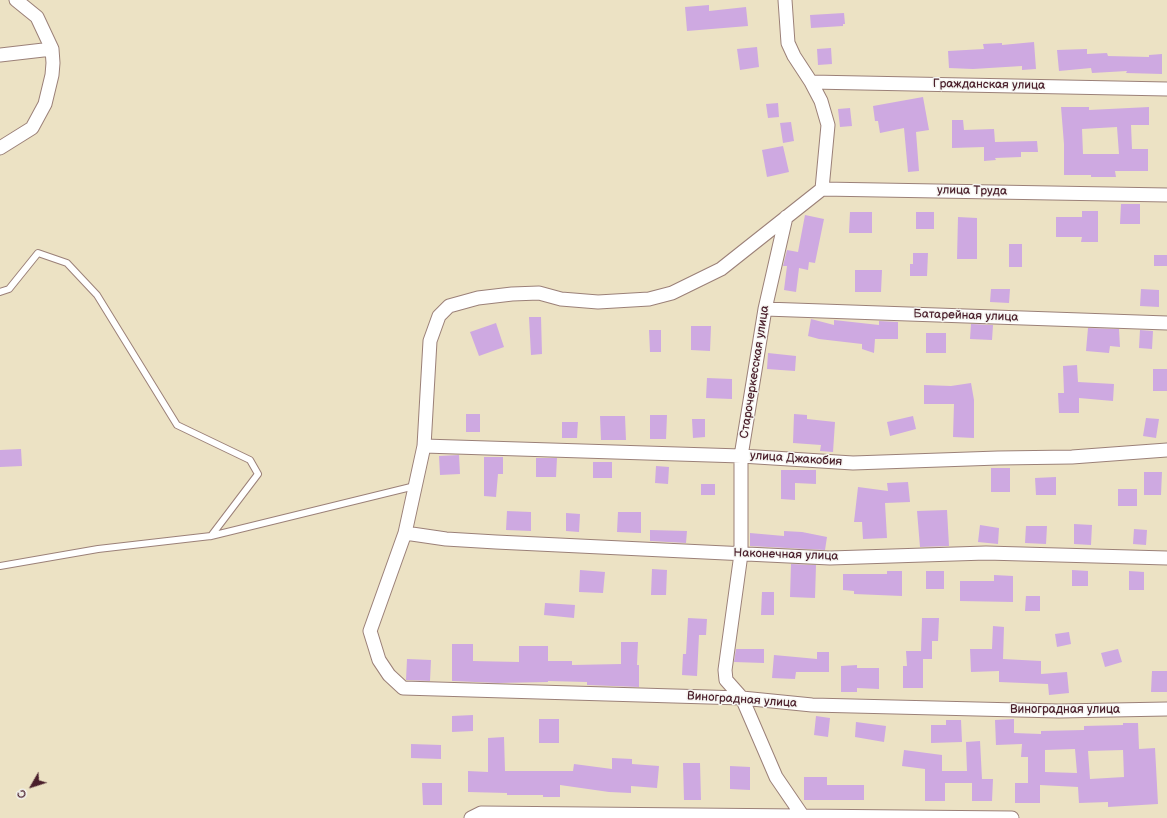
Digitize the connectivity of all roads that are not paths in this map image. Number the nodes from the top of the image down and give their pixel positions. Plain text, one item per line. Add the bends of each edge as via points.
1 (16, 0) edge
2 (785, 0) edge
3 (52, 49) junction
4 (0, 55) edge
5 (811, 82) junction
6 (1167, 89) edge
7 (0, 148) edge
8 (822, 189) junction
9 (1167, 195) edge
10 (786, 217) junction
11 (0, 292) edge
12 (765, 309) junction
13 (1167, 323) edge
14 (424, 446) junction
15 (1167, 450) edge
16 (741, 456) junction
17 (415, 486) junction
18 (405, 533) junction
19 (211, 536) junction
20 (741, 554) junction
21 (1167, 558) edge
22 (0, 566) edge
23 (742, 698) junction
24 (1167, 709) edge
25 (476, 816) edge
26 (803, 817) edge
27 (1012, 818) edge

1 - 3 street via 37,17
2 - 5 street via 788,43
3 - 4 street
3 - 7 street via 52,75 45,104 32,128
5 - 6 street, Гражданская улица
5 - 8 street via 821,101 828,125
8 - 9 street, улица Труда
8 - 10 street
10 - 12 street, Старочеркесская улица
10 - 14 street, Виноградная улица via 721,269 672,293 649,299 598,302 561,299 539,293 512,294 478,298 449,306 439,316 430,341
11 - 19 lane via 9,289 38,253 67,263 97,295 177,425 250,460 258,474
12 - 13 street, Батарейная улица
12 - 16 street, Старочеркесская улица
14 - 16 street, улица Джакобия
14 - 17 street, Виноградная улица
15 - 16 street, улица Джакобия via 1072,456 853,463
16 - 20 street, Старочеркесская улица
17 - 18 street, Виноградная улица
17 - 19 lane
18 - 20 street, Наконечная улица via 446,539
18 - 23 street, Виноградная улица via 370,631 378,660 403,688
19 - 22 lane via 98,550
20 - 21 street, Наконечная улица via 830,558 986,553
20 - 23 street, Старочеркесская улица via 725,670 726,680
23 - 24 street, Виноградная улица via 812,705 1058,711
23 - 26 street, Старочеркесская улица via 776,777
25 - 26 street
26 - 27 street

